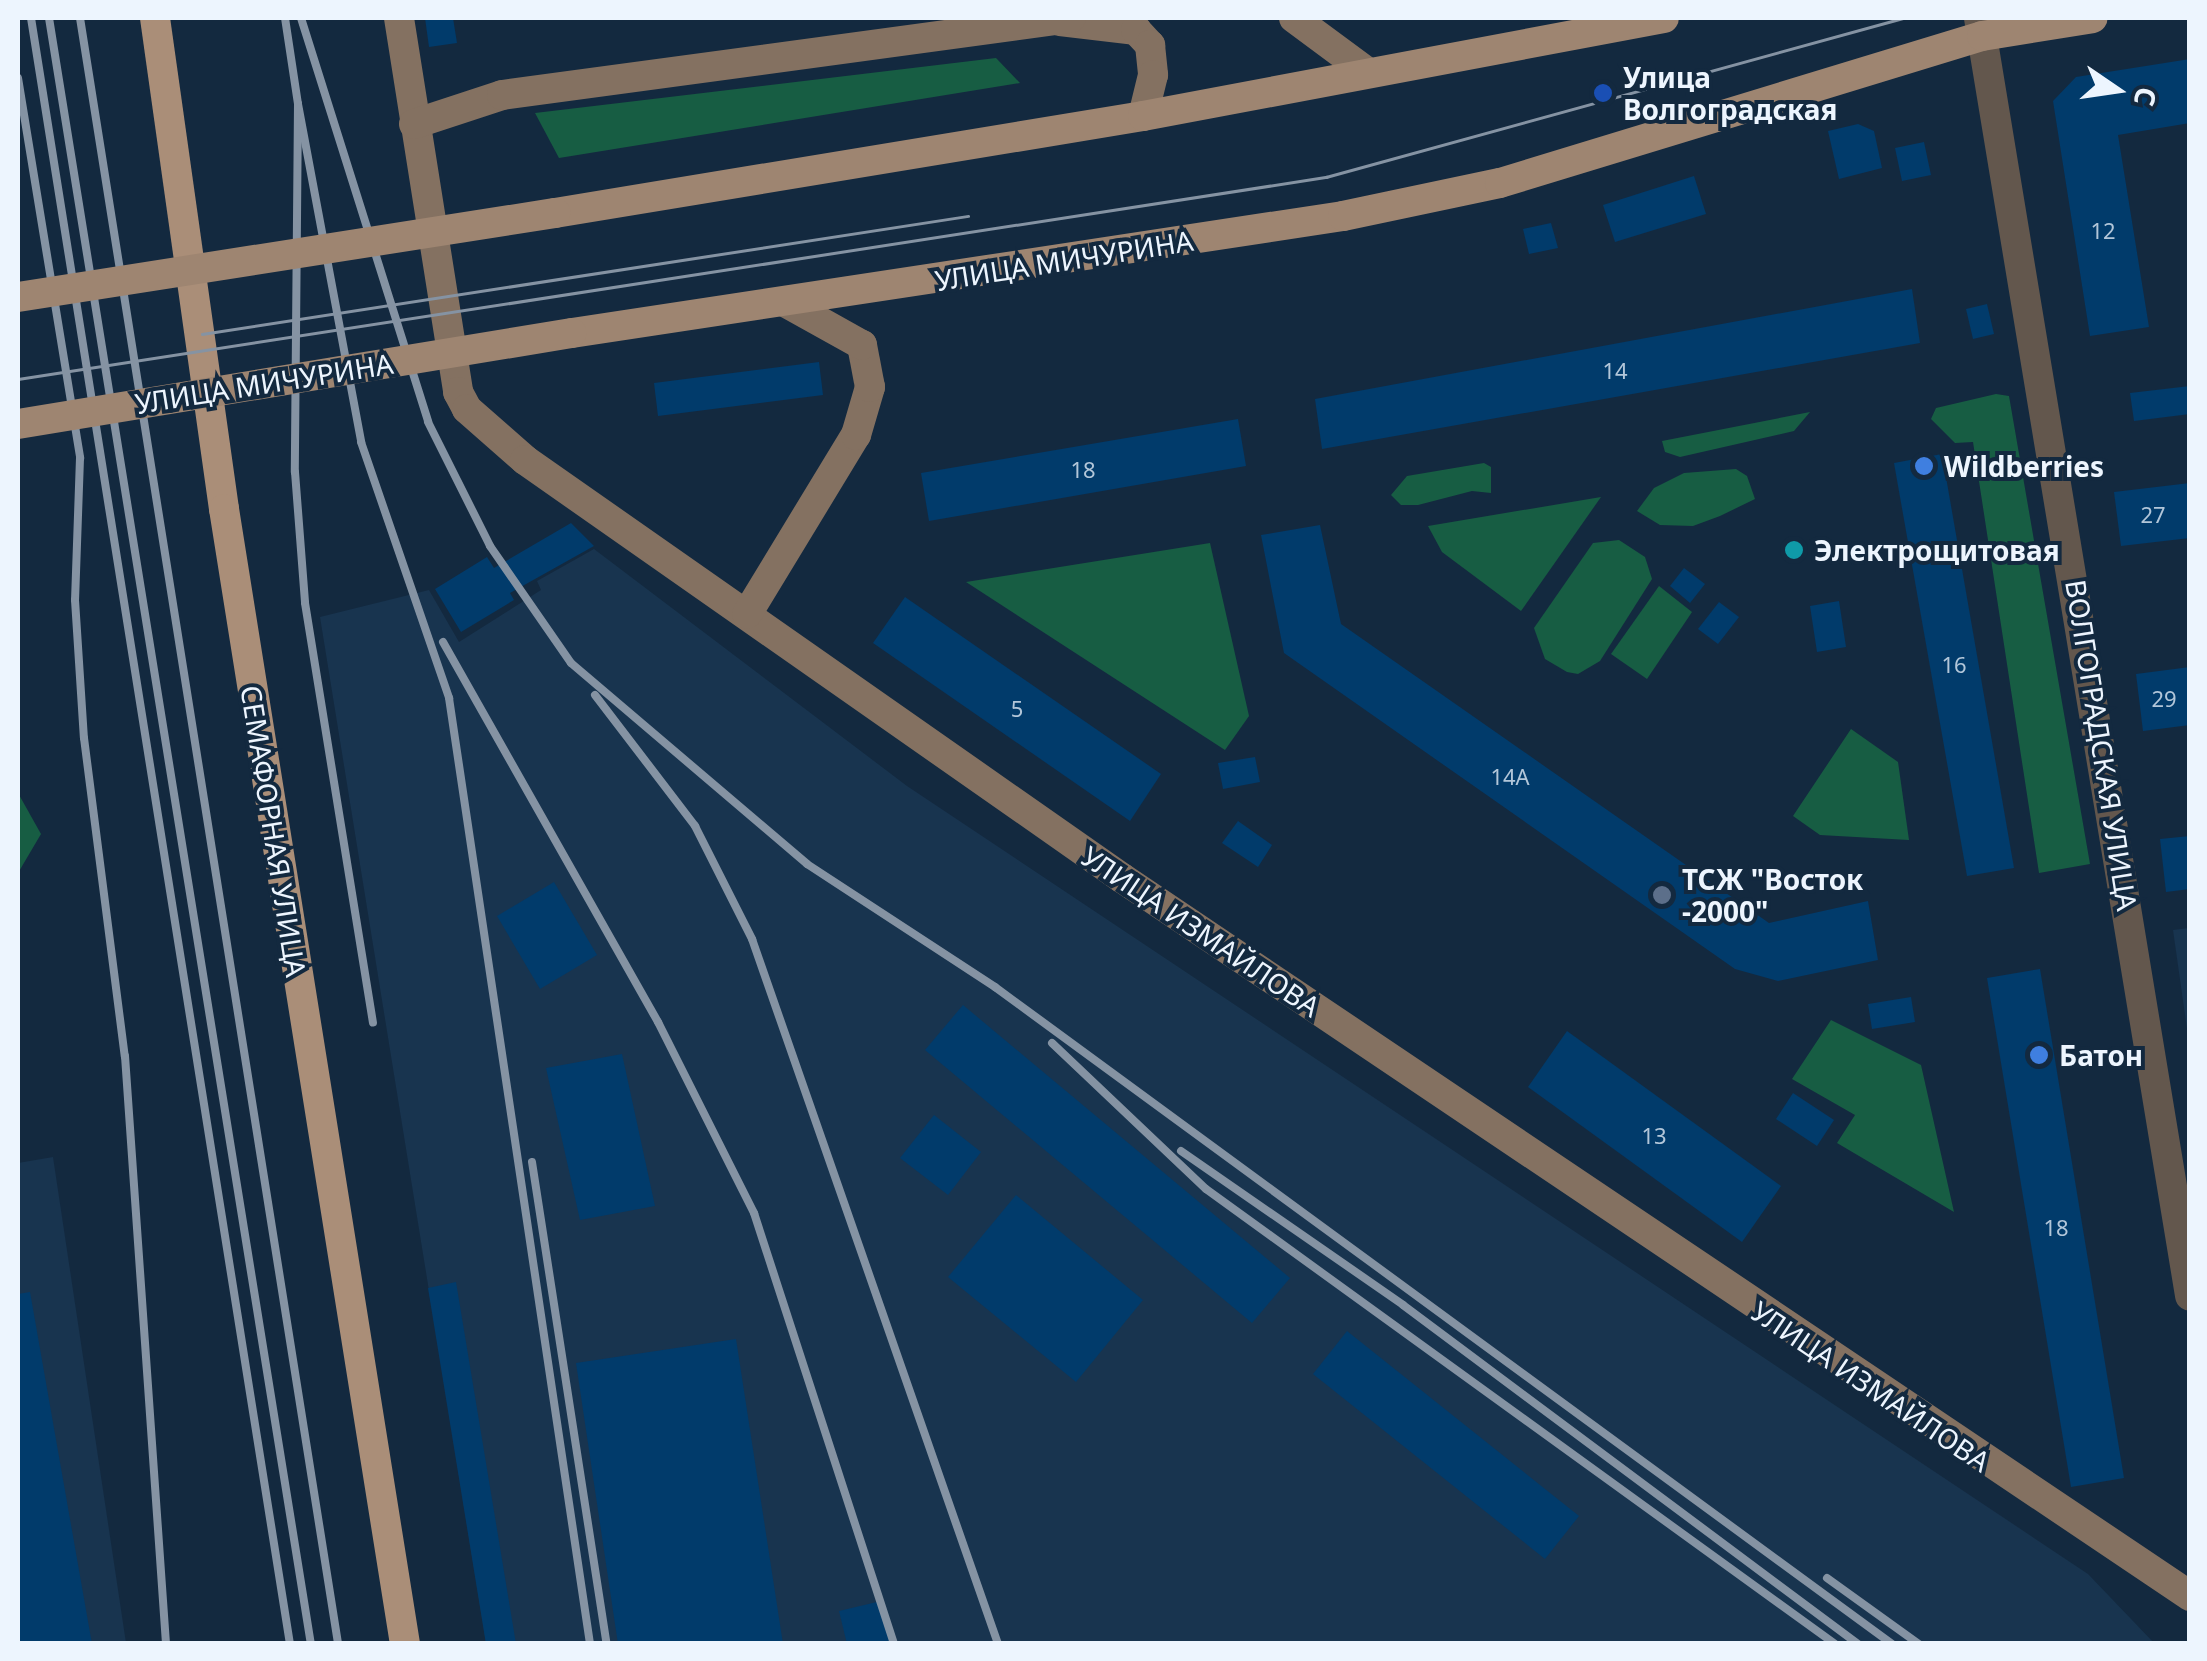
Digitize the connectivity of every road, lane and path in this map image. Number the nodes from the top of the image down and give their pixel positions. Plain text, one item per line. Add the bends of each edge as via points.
1 (155, 18) edge
2 (399, 18) edge
3 (1294, 18) edge
4 (1664, 18) edge
5 (2093, 18) edge
6 (1066, 19) edge
7 (1981, 27) edge
8 (1367, 72) junction
9 (1143, 116) junction
10 (414, 124) junction
11 (18, 296) edge
12 (788, 303) junction
13 (18, 424) edge
14 (747, 614) junction
15 (2190, 1296) edge
16 (2190, 1596) edge
17 (405, 1644) edge

1 - 17 highway, СЕМАФОРНАЯ УЛИЦА via 227,528
2 - 10 main road, УЛИЦА ИЗМАЙЛОВА
3 - 8 main road
4 - 8 main road
5 - 7 main road, УЛИЦА МИЧУРИНА
6 - 9 main road via 1136,30 1150,45 1153,75
6 - 10 main road via 502,95
7 - 12 main road, УЛИЦА МИЧУРИНА via 1500,183 1342,216
7 - 15 street, ВОЛГОГРАДСКАЯ УЛИЦА
8 - 9 main road
9 - 11 main road, bridge
10 - 14 main road, УЛИЦА ИЗМАЙЛОВА via 458,392 468,410 525,460
12 - 13 main road, УЛИЦА МИЧУРИНА, bridge
12 - 14 main road via 862,346 870,386 856,435
14 - 16 main road, УЛИЦА ИЗМАЙЛОВА via 1138,889

